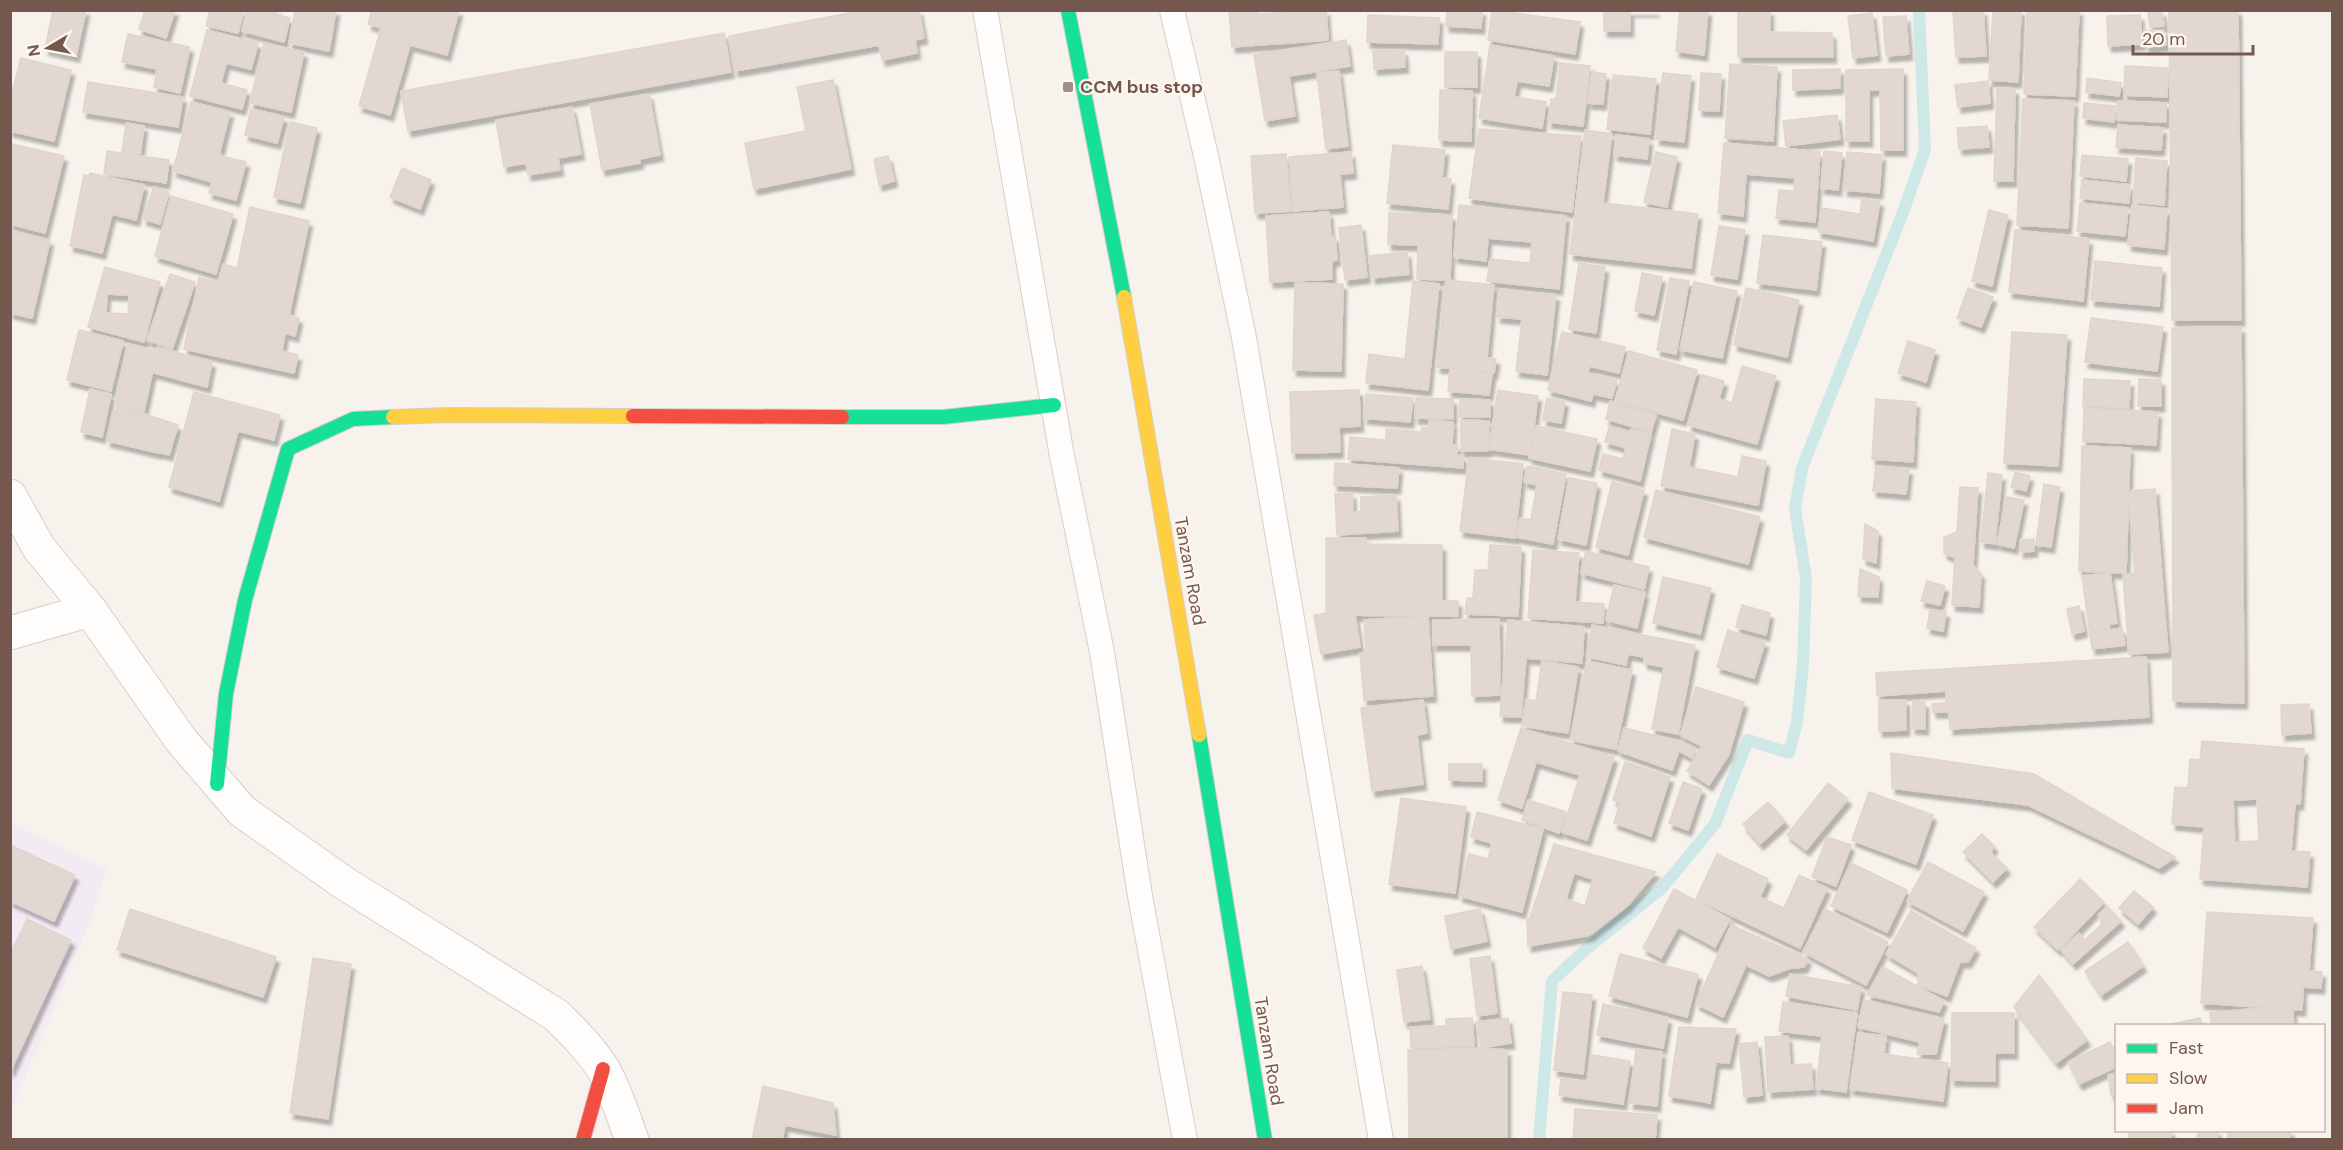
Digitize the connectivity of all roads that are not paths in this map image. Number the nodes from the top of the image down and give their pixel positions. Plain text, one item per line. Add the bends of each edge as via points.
1 (985, 10) edge
2 (1068, 10) edge
3 (1172, 10) edge
4 (1054, 405) junction
5 (10, 496) edge
6 (90, 610) junction
7 (10, 633) edge
8 (217, 784) junction
9 (603, 1069) junction
10 (584, 1140) edge
11 (632, 1140) edge
12 (1185, 1140) edge
13 (1265, 1140) edge
14 (1381, 1140) edge

1 - 4 lane
2 - 13 main road, Tanzam Road via 1185,646
3 - 14 lane via 1244,338
4 - 8 main road via 943,417 460,415 353,419 288,449 245,600 226,694
4 - 12 lane via 1102,652 1140,896
5 - 6 street via 39,548
6 - 7 street
6 - 8 street via 181,740
8 - 9 street via 242,811 344,883 556,1015
9 - 10 main road
9 - 11 street

